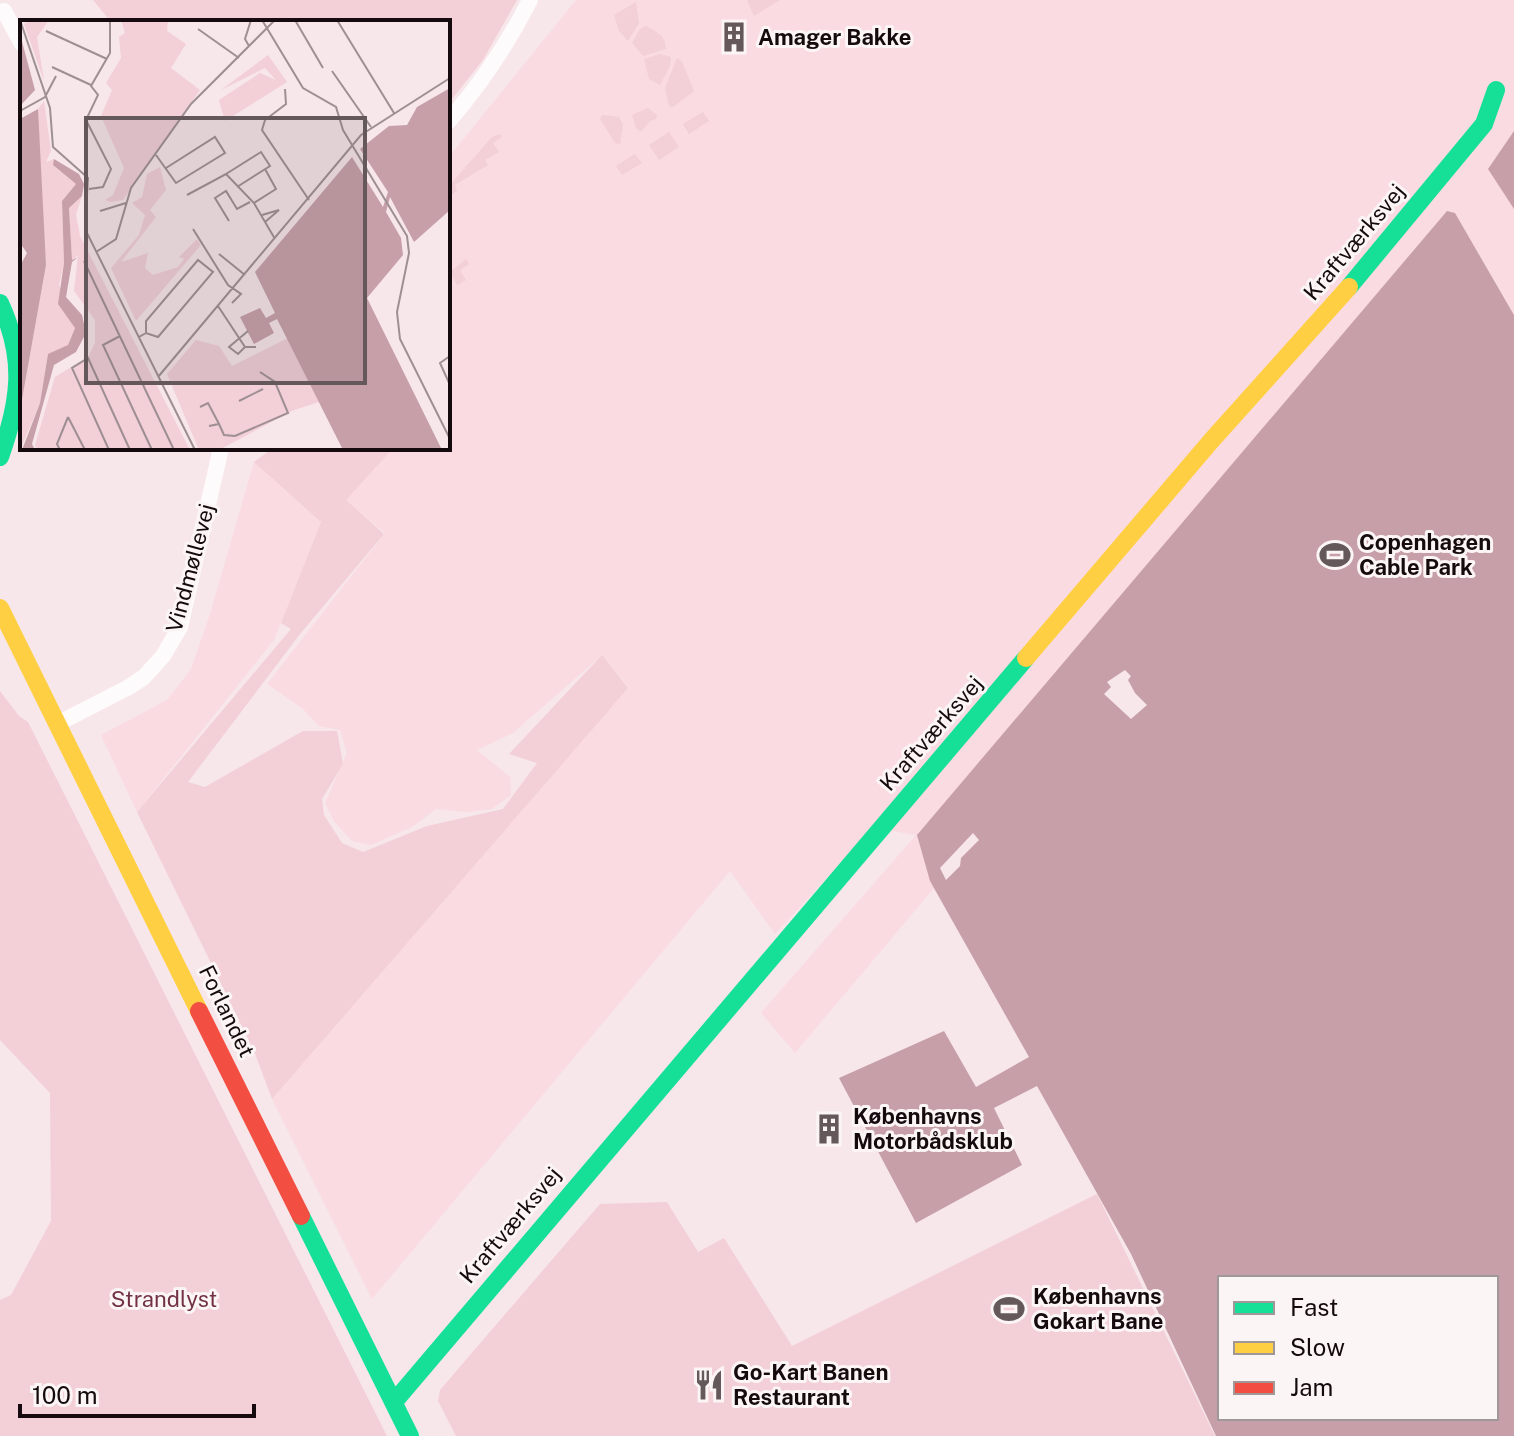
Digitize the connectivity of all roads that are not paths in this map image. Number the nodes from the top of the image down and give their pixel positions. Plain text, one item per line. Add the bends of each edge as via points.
1 (530, 0) edge
2 (4, 7) edge
3 (20, 40) edge
4 (1496, 90) dead end
5 (450, 120) edge
6 (0, 303) edge
7 (20, 382) edge
8 (221, 450) edge
9 (0, 457) edge
10 (0, 608) edge
11 (57, 724) junction
12 (394, 1402) junction
13 (410, 1436) edge

1 - 5 street via 481,83
2 - 3 street
4 - 12 street, Kraftværksvej via 1484,124 1363,272 1211,441
6 - 7 street via 11,324
7 - 9 street
8 - 11 street, Vindmøllevej via 180,627 163,656 129,687
10 - 11 street, Forlandet
11 - 12 street, Forlandet
12 - 13 street, Forlandet

